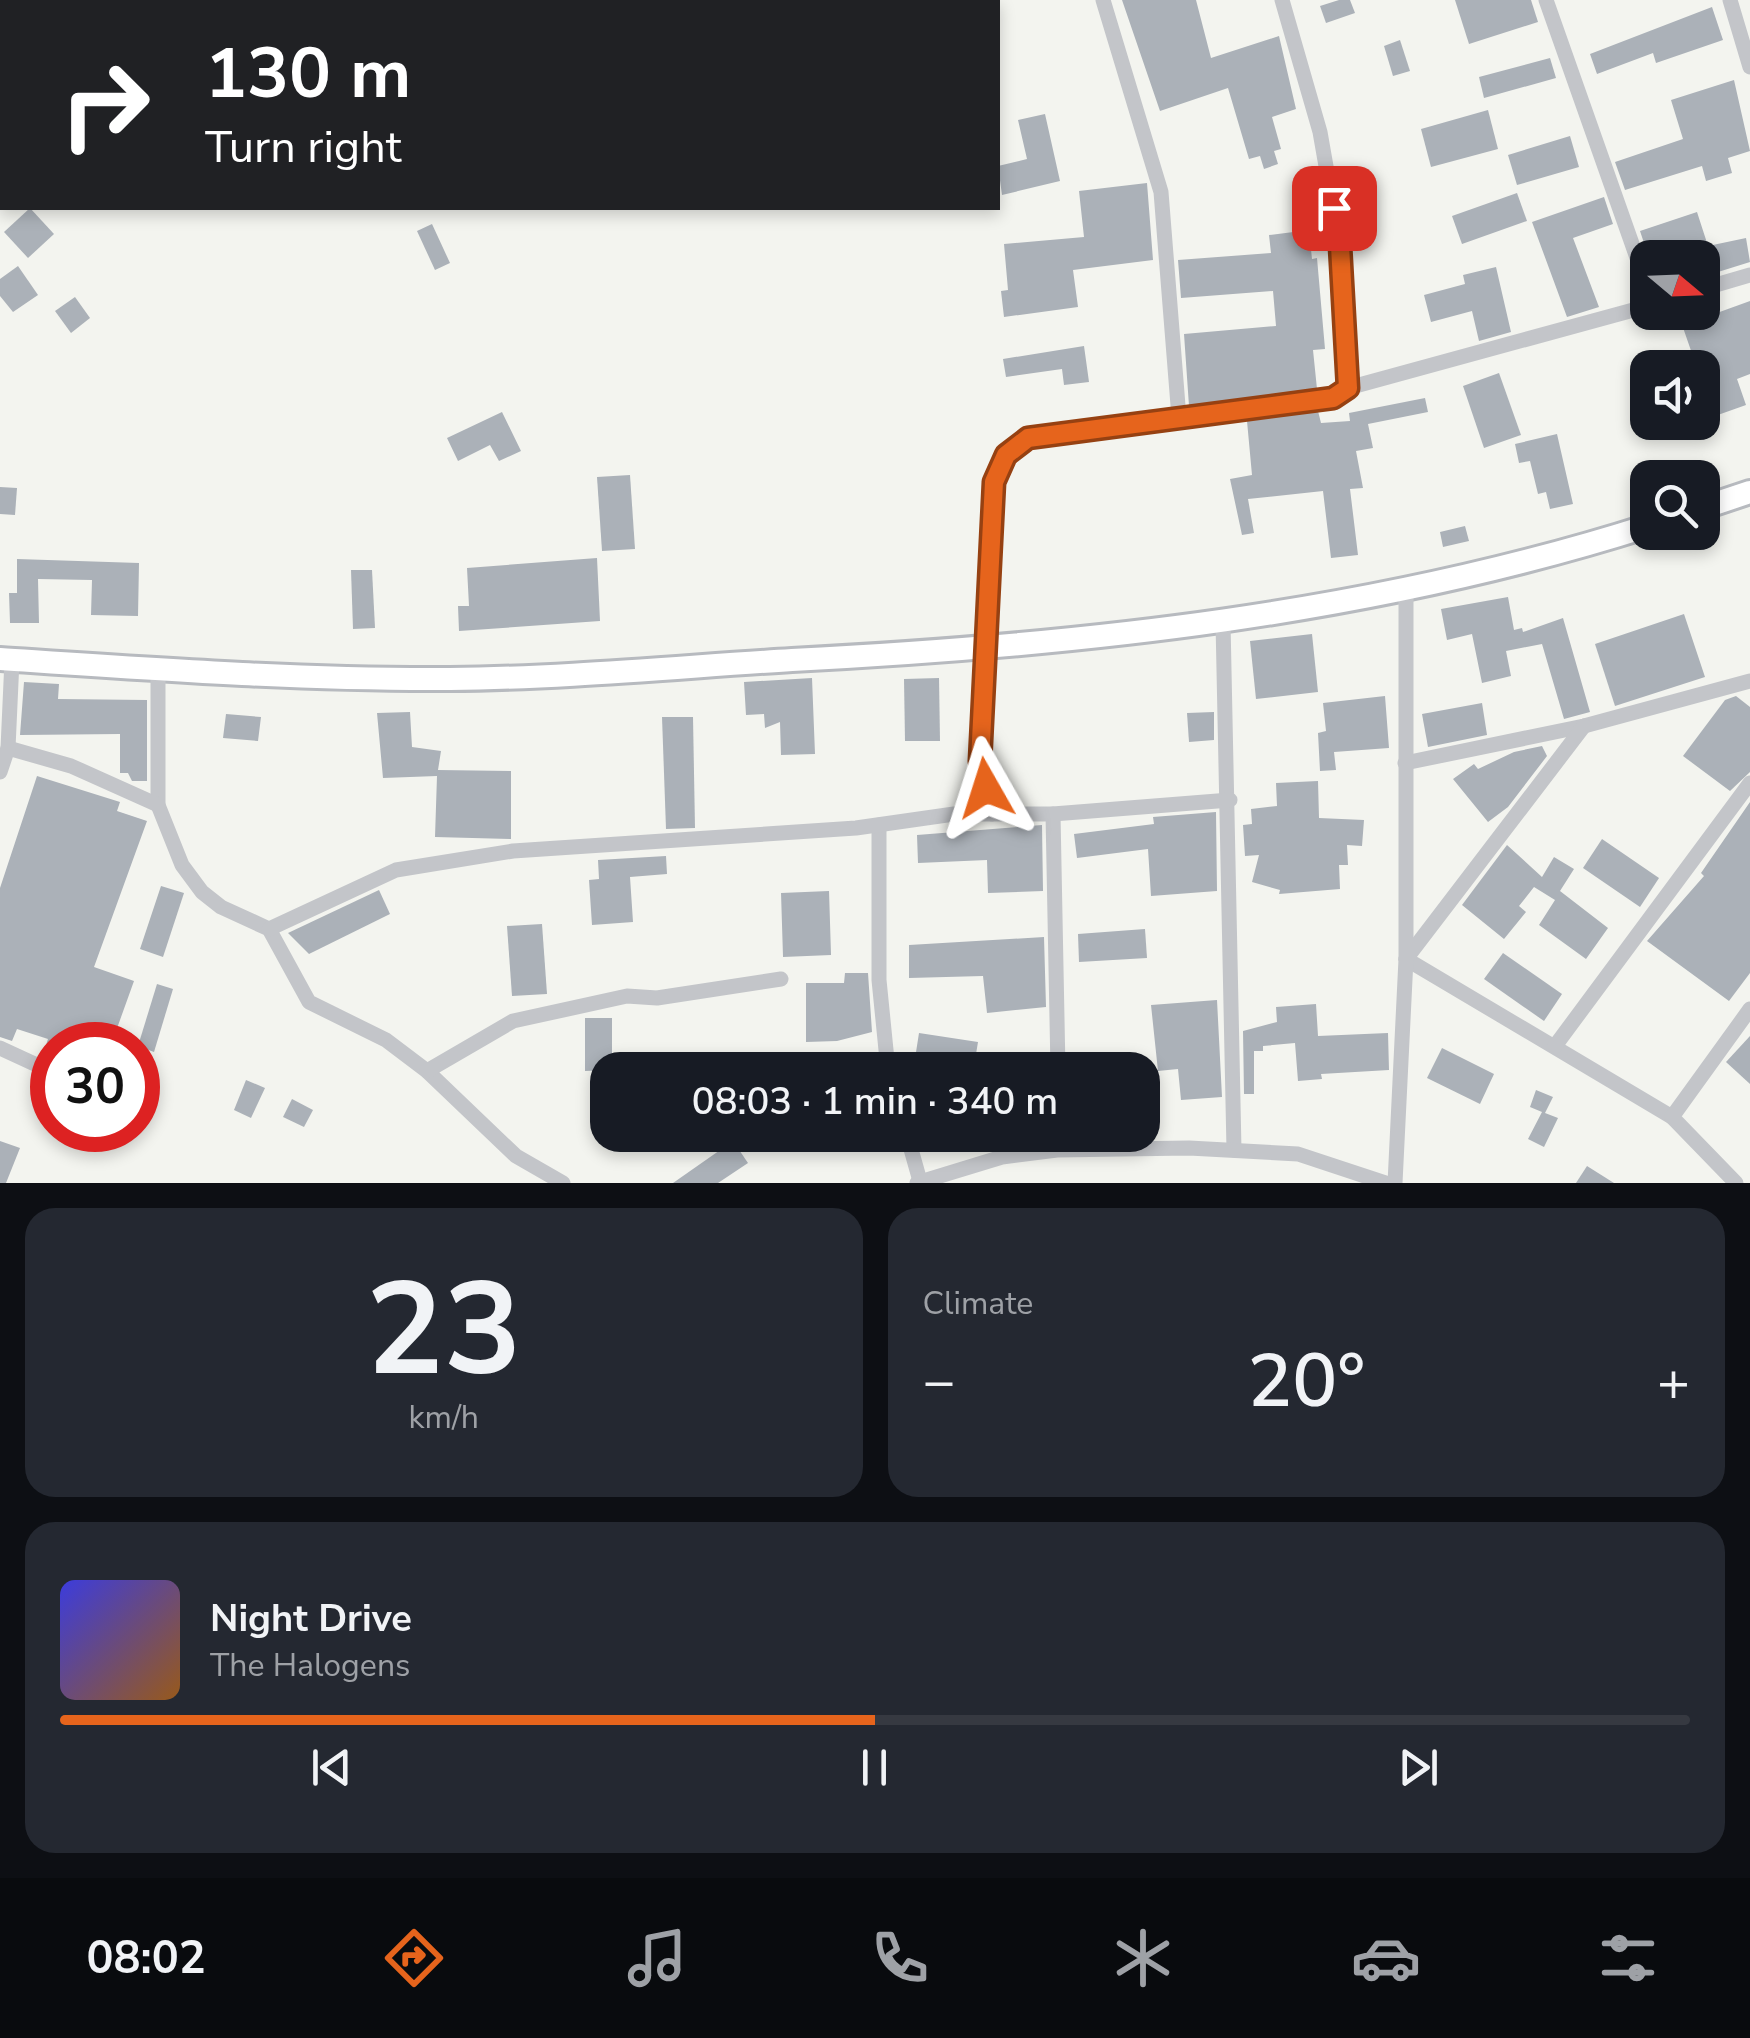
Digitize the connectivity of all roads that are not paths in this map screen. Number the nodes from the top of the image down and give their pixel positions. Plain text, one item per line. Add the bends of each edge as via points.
1 (1104, 0) edge
2 (1282, 0) edge
3 (1546, 0) edge
4 (1730, 0) edge
5 (1750, 67) edge
6 (1630, 240) edge
7 (1750, 276) edge
8 (1720, 285) edge
9 (1630, 311) edge
10 (1348, 388) junction
11 (1179, 418) junction
12 (1750, 492) edge
13 (1720, 502) edge
14 (1630, 532) edge
15 (1406, 587) junction
16 (1223, 622) junction
17 (984, 650) junction
18 (6, 659) edge
19 (158, 670) junction
20 (1750, 681) edge
21 (1584, 726) junction
22 (8, 748) junction
23 (1405, 763) junction
24 (0, 772) edge
25 (1750, 782) edge
26 (1230, 800) junction
27 (158, 805) junction
28 (992, 814) junction
29 (1053, 814) junction
30 (879, 825) junction
31 (269, 928) junction
32 (1406, 958) junction
33 (780, 980) dead end
34 (1750, 1010) edge
35 (1555, 1046) junction
36 (0, 1048) edge
37 (886, 1052) edge
38 (1058, 1052) edge
39 (30, 1062) edge
40 (427, 1071) junction
41 (1672, 1117) junction
42 (1160, 1147) edge
43 (1234, 1150) junction
44 (911, 1152) edge
45 (1020, 1152) edge
46 (919, 1182) edge
47 (562, 1183) edge
48 (1386, 1183) edge
49 (1395, 1183) edge
50 (1736, 1183) edge

1 - 11 street via 1161,192
2 - 10 street via 1320,132 1340,246
3 - 6 street
4 - 5 street
7 - 8 street
9 - 10 street
10 - 11 street via 1333,398
11 - 17 street via 1028,438 1006,455 994,482
12 - 13 main road
14 - 15 main road
15 - 16 main road
15 - 23 street
16 - 17 main road
16 - 26 street
17 - 19 main road via 457,679
17 - 28 street via 980,761
18 - 19 main road
18 - 22 street
19 - 27 street
20 - 21 street
21 - 23 street
21 - 32 street
22 - 24 street
22 - 27 street via 71,766
23 - 32 street
25 - 35 street
26 - 29 street
26 - 43 street
27 - 31 street via 182,866 202,892
28 - 29 street
28 - 30 street
29 - 38 street
30 - 31 street via 513,851 396,870
30 - 37 street via 878,980
31 - 40 street via 309,1002 386,1040
32 - 35 street
32 - 49 street
33 - 40 street via 657,998 627,996 513,1021
34 - 41 street
35 - 41 street
36 - 39 street
40 - 47 street via 516,1156
41 - 50 street
42 - 43 street
43 - 48 street via 1298,1154
44 - 46 street
45 - 46 street

